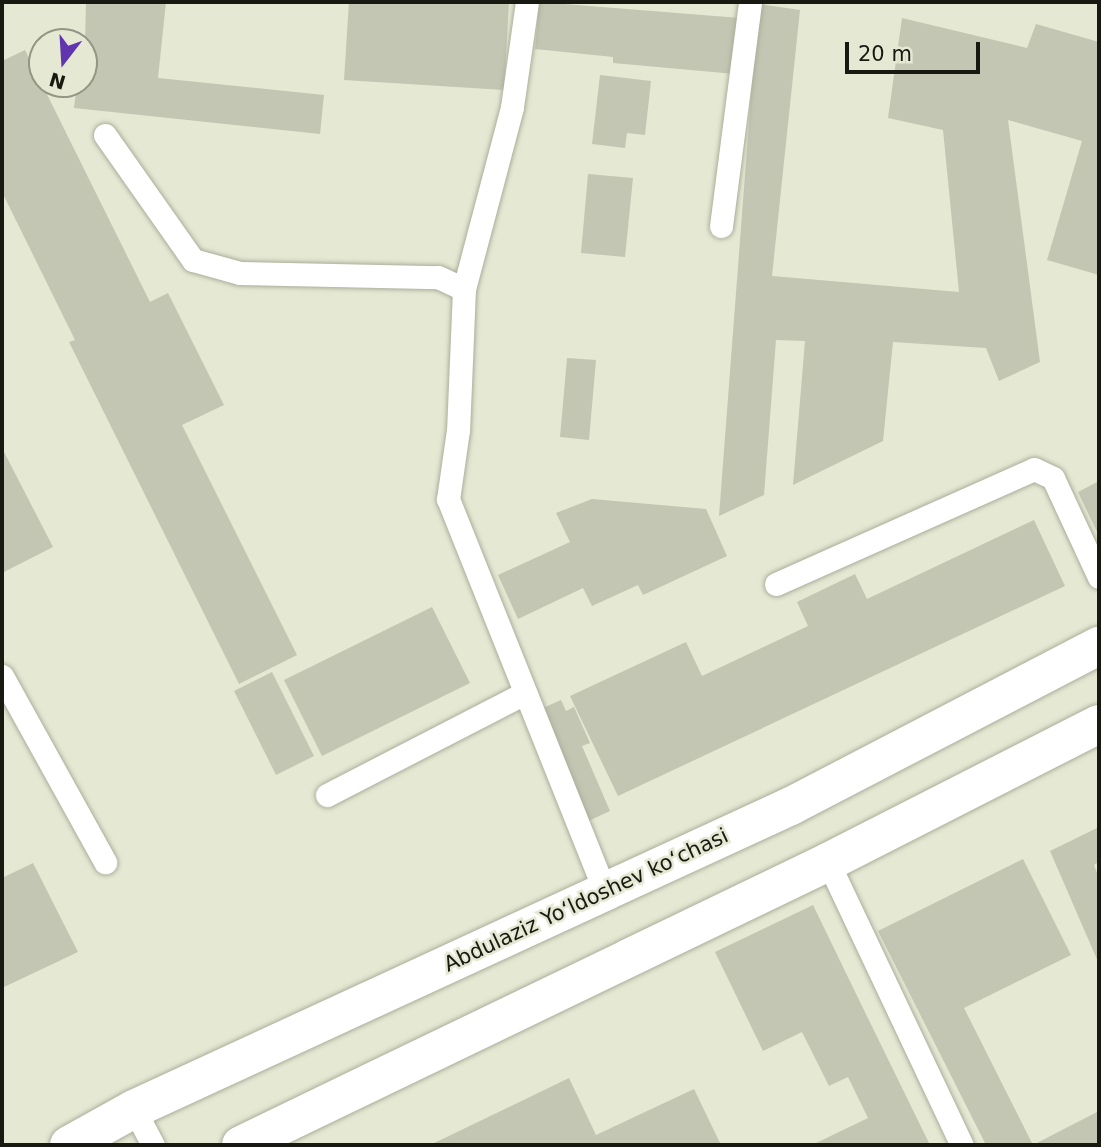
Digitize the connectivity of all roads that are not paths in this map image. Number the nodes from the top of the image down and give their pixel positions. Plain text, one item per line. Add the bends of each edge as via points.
1 (527, 2) edge
2 (750, 2) edge
3 (105, 135) dead end
4 (721, 226) dead end
5 (464, 289) junction
6 (1099, 577) edge
7 (776, 584) dead end
8 (1099, 646) edge
9 (2, 676) edge
10 (525, 693) junction
11 (1099, 724) edge
12 (327, 796) dead end
13 (105, 862) dead end
14 (828, 862) junction
15 (605, 891) junction
16 (134, 1109) junction
17 (69, 1145) edge
18 (153, 1145) edge
19 (241, 1145) edge
20 (962, 1145) edge

1 - 5 lane via 512,107
2 - 4 lane
3 - 5 lane via 193,260 240,273 438,277
5 - 10 lane via 458,430 448,499
6 - 7 lane via 1054,478 1034,469
8 - 15 main road, Abdulaziz Yoʻldoshev koʻchasi via 791,806
9 - 13 lane
10 - 12 lane
10 - 15 lane
11 - 14 main road
14 - 19 main road
14 - 20 lane
15 - 16 main road, Abdulaziz Yoʻldoshev koʻchasi
16 - 17 main road, Abdulaziz Yoʻldoshev koʻchasi
16 - 18 lane

